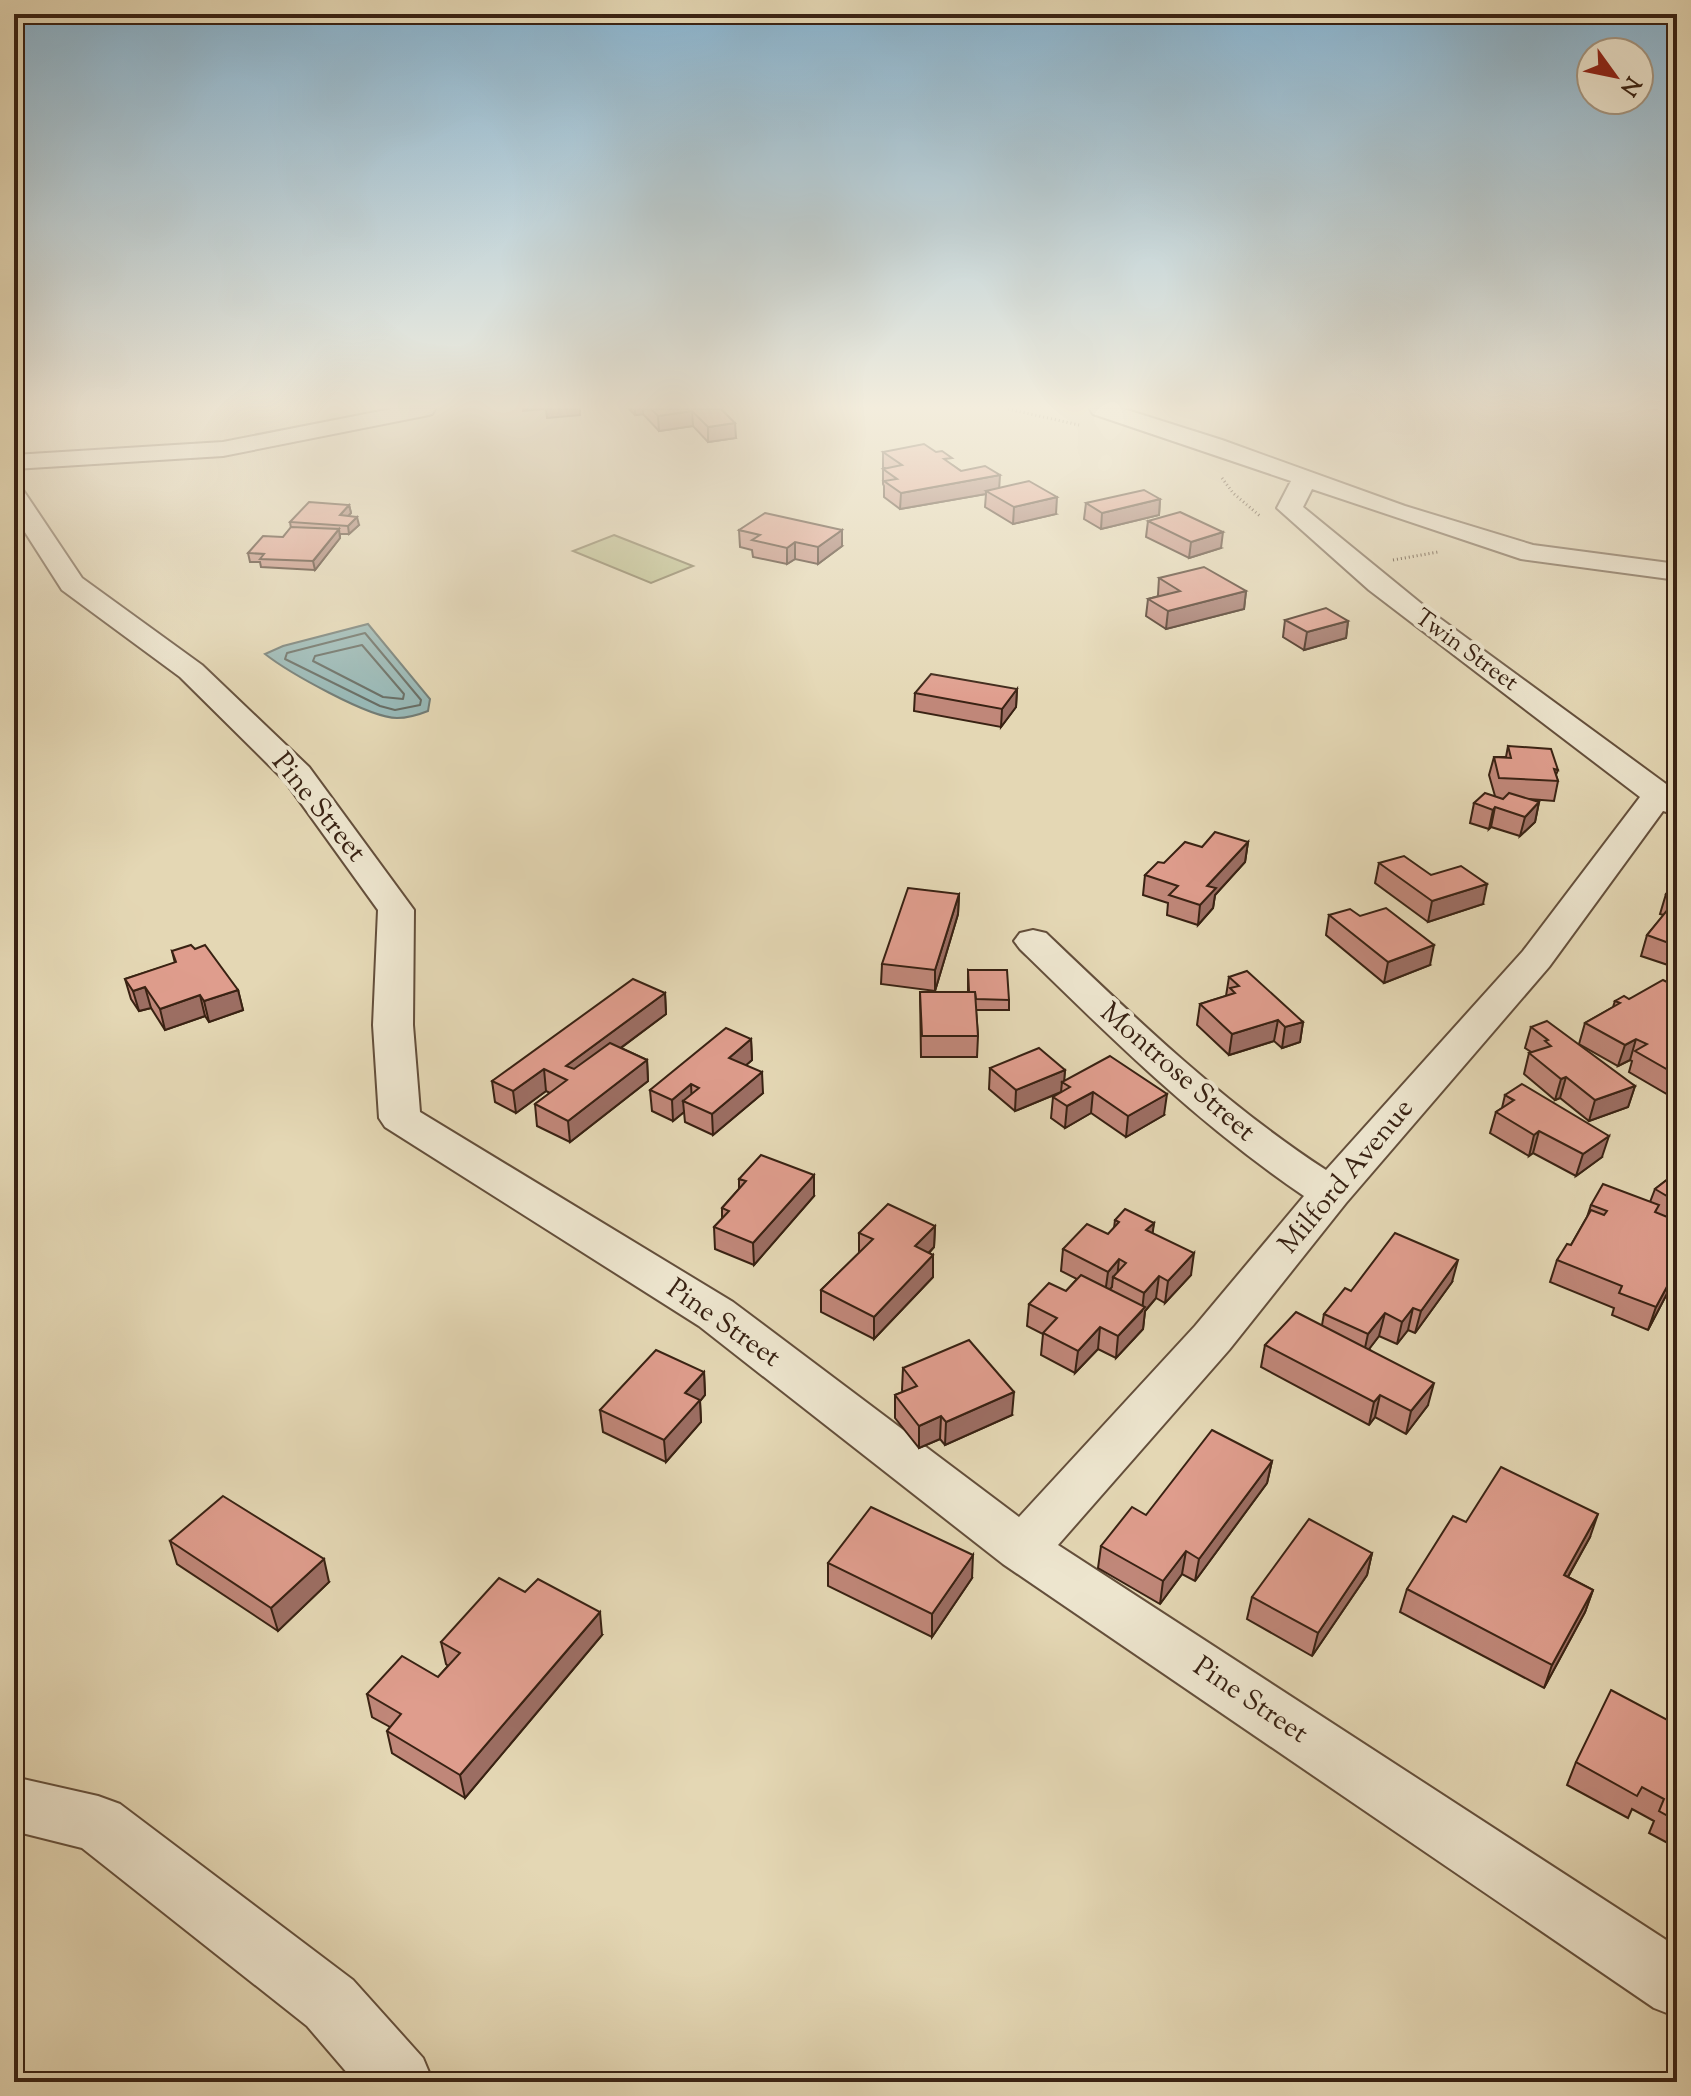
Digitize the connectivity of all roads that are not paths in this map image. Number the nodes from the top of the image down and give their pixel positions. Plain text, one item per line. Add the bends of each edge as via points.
1 (22, 507) edge
2 (1291, 507) edge
3 (1384, 507) edge
4 (1677, 572) edge
5 (1668, 800) edge
6 (1033, 941) dead end
7 (1330, 1193) junction
8 (1022, 1549) junction
9 (14, 1804) edge
10 (1677, 1985) edge
11 (399, 2082) edge

1 - 8 street, Pine Street via 72,584 191,671 297,774 396,910 393,1025 400,1118 716,1314
2 - 5 street, Twin Street via 1384,590
3 - 4 street via 1530,553
5 - 7 street, Milford Avenue
6 - 7 street, Montrose Street via 1156,1060 1277,1160
7 - 8 street, Milford Avenue via 1212,1338
8 - 10 street, Pine Street
9 - 11 street via 98,1824 330,2003

